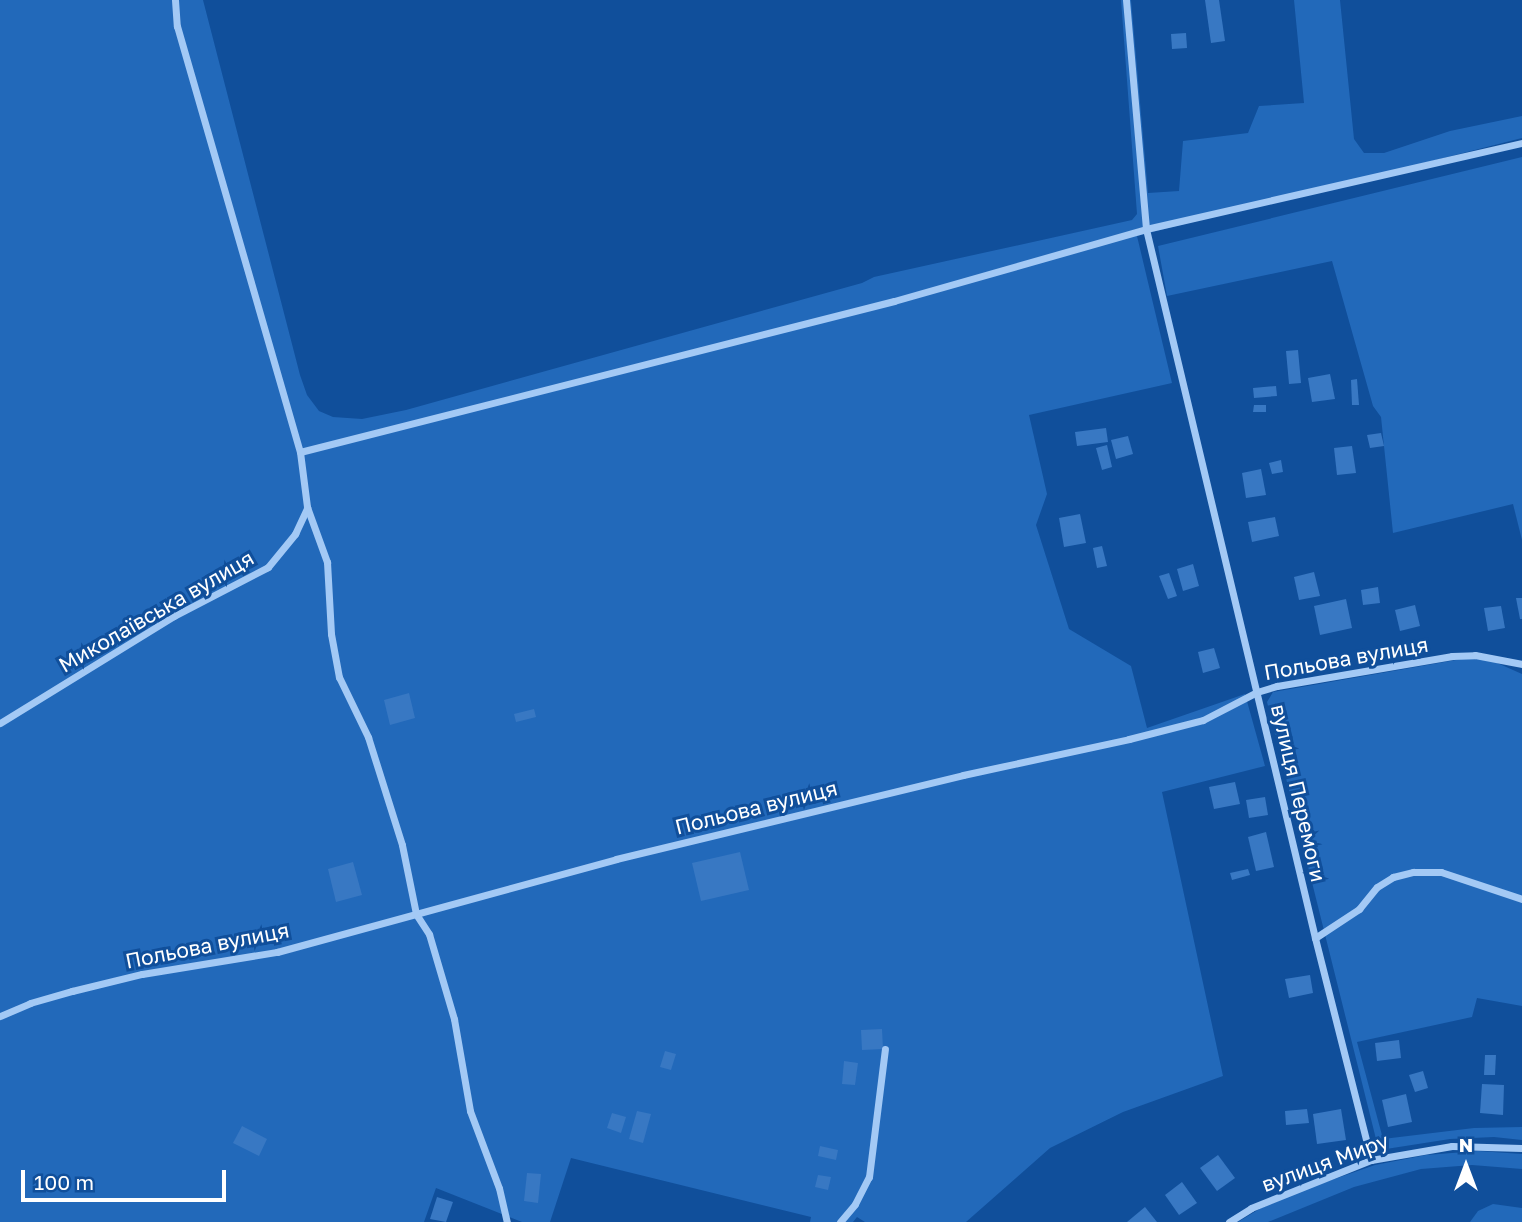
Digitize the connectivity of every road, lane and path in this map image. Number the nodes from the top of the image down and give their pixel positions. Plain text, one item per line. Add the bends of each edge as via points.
1 (175, 0) edge
2 (1126, 0) edge
3 (1522, 142) edge
4 (1146, 229) junction
5 (300, 452) junction
6 (307, 507) junction
7 (1522, 664) edge
8 (1257, 692) junction
9 (0, 723) edge
10 (1522, 899) edge
11 (416, 914) junction
12 (1315, 938) junction
13 (0, 1016) edge
14 (886, 1049) dead end
15 (1522, 1148) edge
16 (1371, 1160) junction
17 (507, 1222) edge
18 (840, 1222) edge
19 (1229, 1222) edge

1 - 5 street via 177,26
2 - 4 street, вулиця Перемоги
3 - 4 street
4 - 5 street via 894,301
4 - 8 street, вулиця Перемоги
5 - 6 street
6 - 9 street, Миколаївська вулиця via 295,534 268,567 174,617
6 - 11 street via 327,562 339,677 368,737 402,845
7 - 8 street, Польова вулиця via 1475,655 1452,656
8 - 11 street, Польова вулиця via 1203,720 629,856
8 - 12 street, вулиця Перемоги
10 - 12 street via 1441,872 1412,872 1377,887 1359,909
11 - 13 street, Польова вулиця via 277,952 84,988
11 - 17 street via 437,957 454,1019 470,1111
12 - 16 street, вулиця Перемоги
14 - 18 street via 869,1177
15 - 16 street, вулиця Миру via 1452,1146
16 - 19 street, вулиця Миру via 1251,1208

